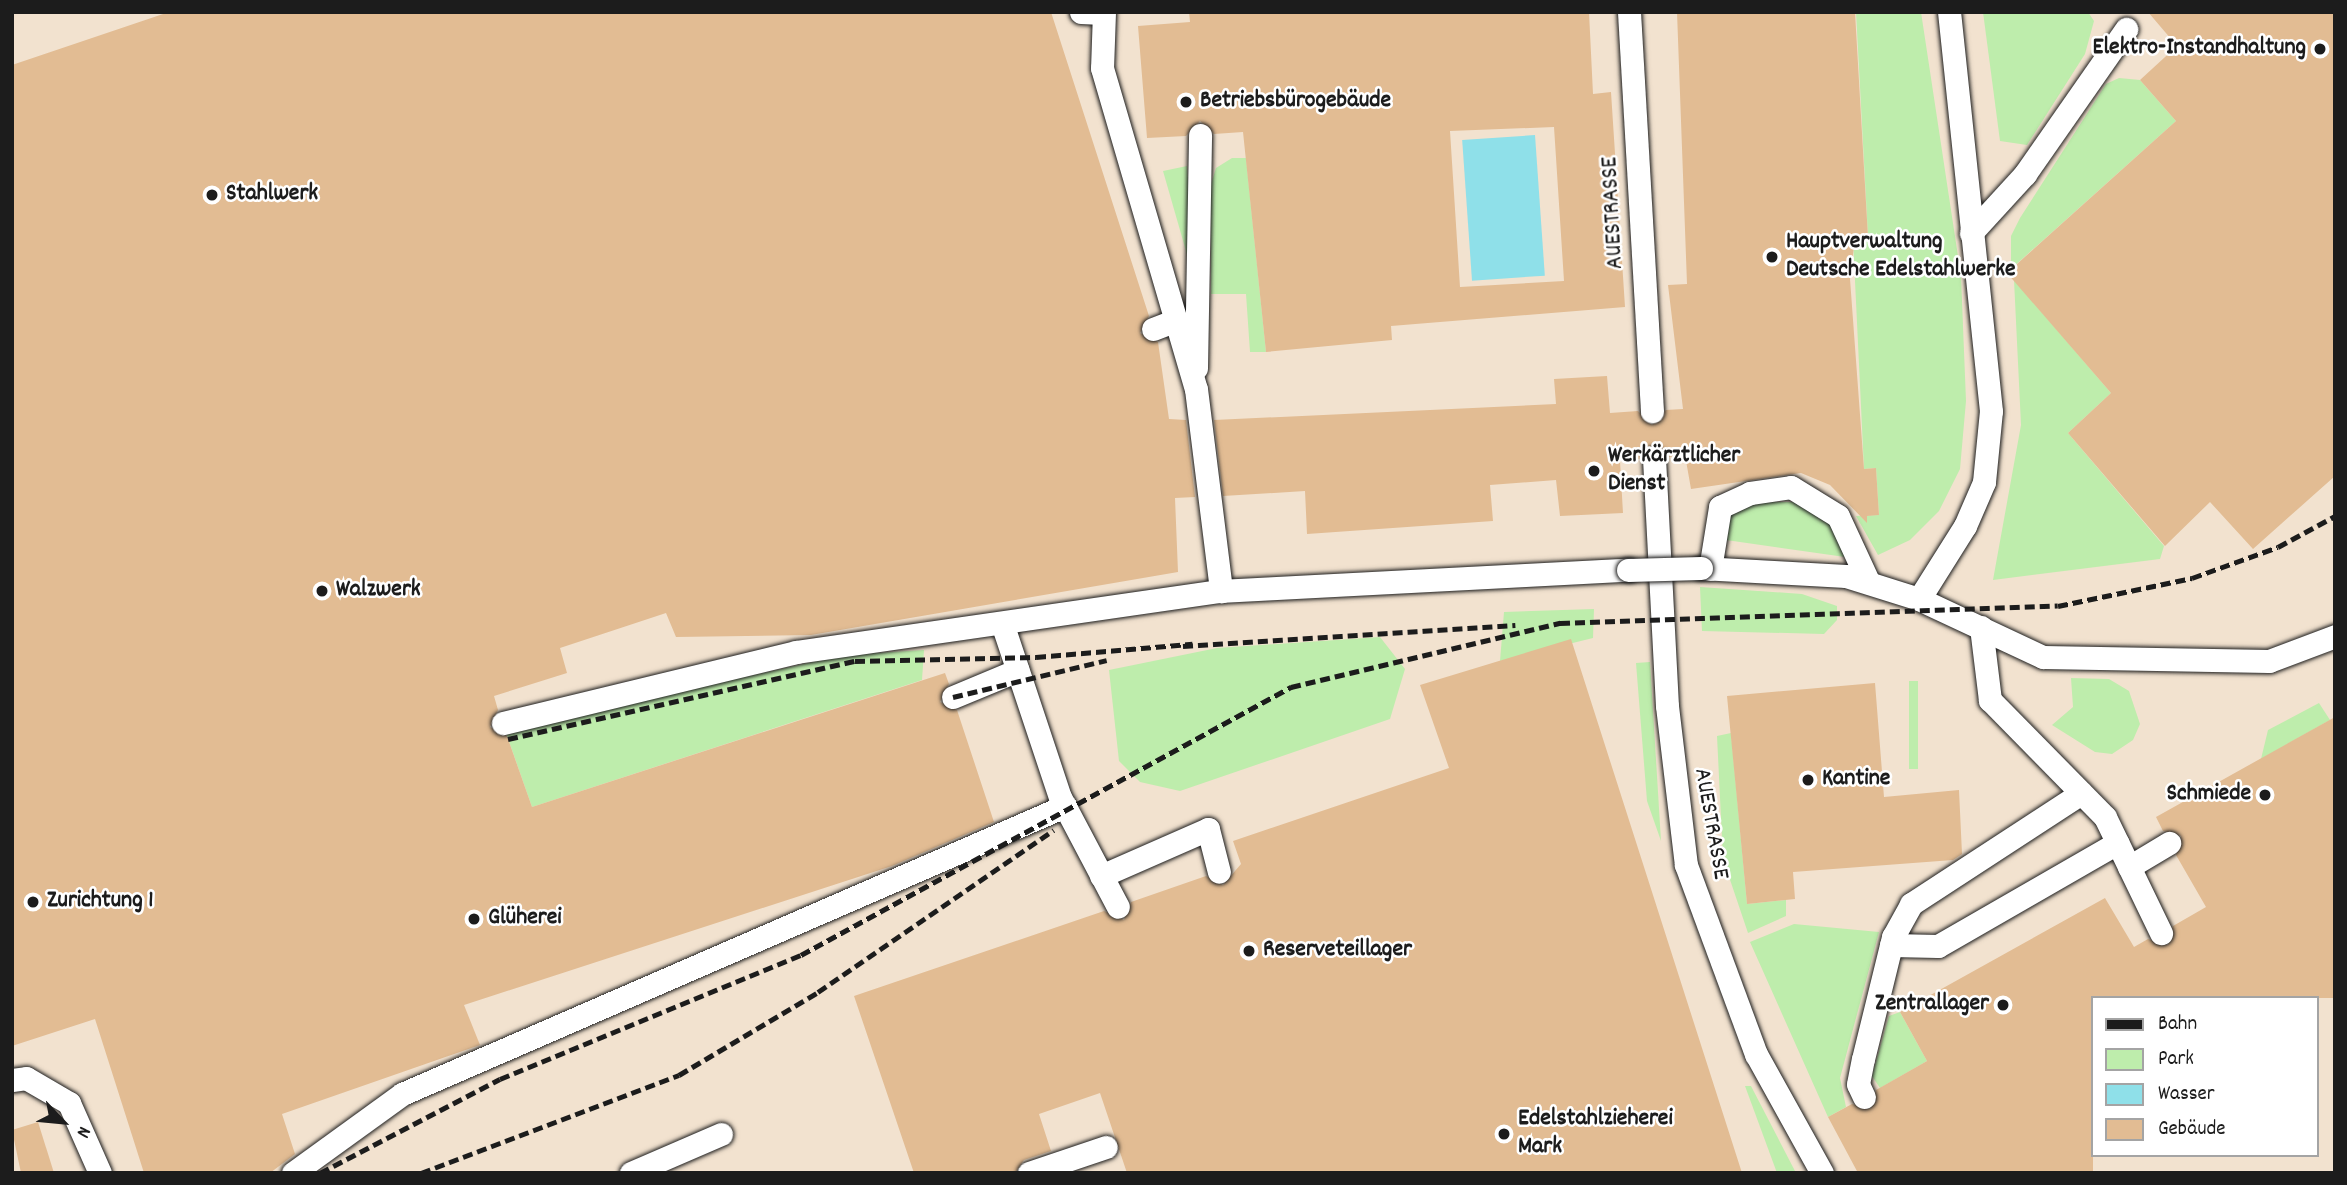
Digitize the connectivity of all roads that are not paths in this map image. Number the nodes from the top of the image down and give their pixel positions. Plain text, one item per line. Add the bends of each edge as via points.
1 (1629, 12) edge
2 (1949, 12) edge
3 (1096, 13) edge
4 (2126, 29) dead end
5 (1200, 135) dead end
6 (1971, 233) junction
7 (1176, 320) junction
8 (1153, 329) dead end
9 (1196, 388) junction
10 (1652, 411) dead end
11 (1654, 458) dead end
12 (1705, 569) junction
13 (1868, 581) junction
14 (1221, 591) junction
15 (1919, 599) junction
16 (1003, 625) junction
17 (1981, 627) junction
18 (2335, 636) edge
19 (1018, 670) junction
20 (953, 697) dead end
21 (503, 723) dead end
22 (2081, 793) junction
23 (1065, 806) junction
24 (2169, 842) dead end
25 (2117, 843) junction
26 (2129, 867) junction
27 (1219, 872) dead end
28 (1101, 876) junction
29 (1118, 906) dead end
30 (2161, 933) dead end
31 (1891, 944) junction
32 (12, 1080) edge
33 (1864, 1097) dead end
34 (721, 1134) dead end
35 (1106, 1147) dead end
36 (100, 1173) edge
37 (293, 1173) edge
38 (631, 1173) edge
39 (1029, 1173) edge
40 (1822, 1173) edge

1 - 10 lane, AUESTRASSE
2 - 6 lane
3 - 7 lane via 1102,68
4 - 6 lane via 2025,174
5 - 9 lane
6 - 15 lane via 1991,411 1986,470 1965,526
7 - 8 lane
7 - 9 lane
9 - 14 lane
11 - 40 lane, AUESTRASSE via 1667,706 1686,865 1756,1054
12 - 13 lane
12 - 13 lane via 1720,507 1750,493 1790,486 1838,516
12 - 14 lane, bridge
13 - 15 lane
14 - 16 lane
15 - 17 lane
16 - 19 lane
16 - 21 lane via 796,652
17 - 18 lane via 2043,657 2135,660 2269,661
17 - 22 lane via 1990,700
19 - 20 lane
19 - 23 lane
22 - 25 lane via 2105,817
22 - 31 lane via 1911,904
23 - 28 lane
23 - 37 lane via 402,1094
24 - 26 lane
25 - 26 lane
25 - 31 lane via 1938,946
26 - 30 lane
27 - 28 lane via 1208,829
28 - 29 lane
31 - 33 lane via 1858,1084
32 - 36 lane via 26,1078 68,1104
34 - 38 lane
35 - 39 lane

